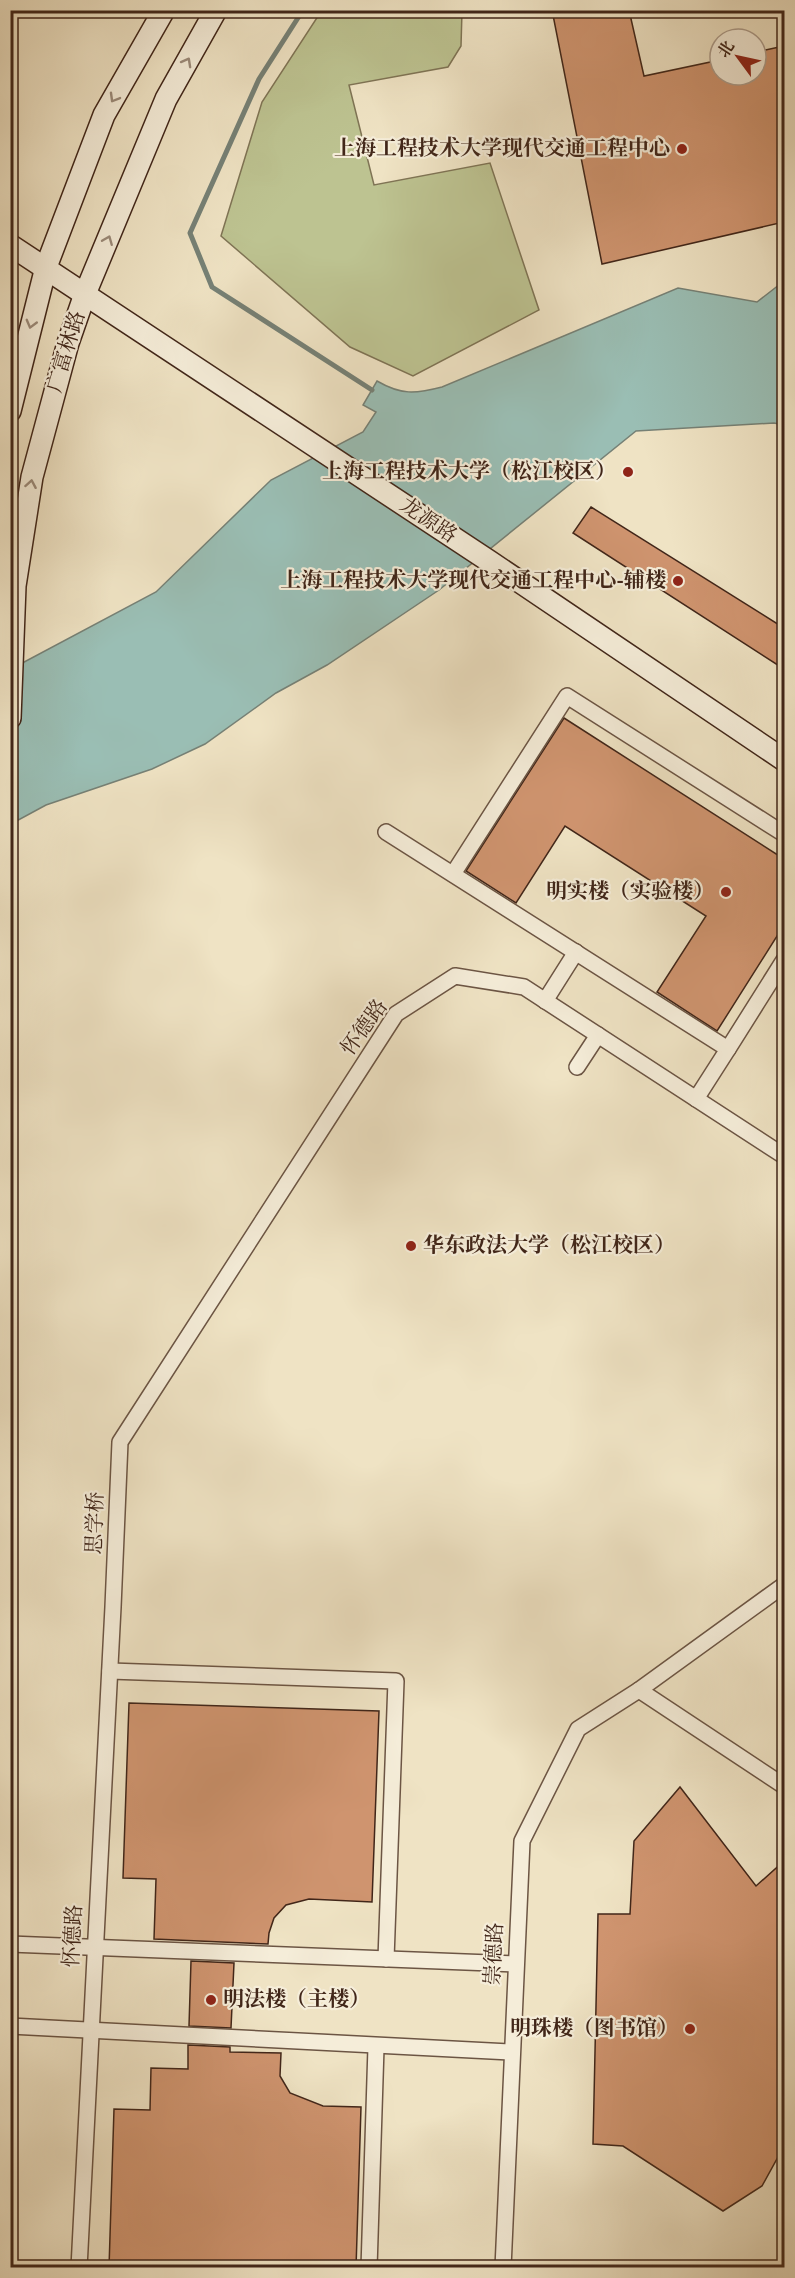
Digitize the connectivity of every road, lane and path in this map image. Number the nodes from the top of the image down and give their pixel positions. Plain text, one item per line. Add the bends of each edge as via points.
1 (164, 10) edge
2 (216, 10) edge
3 (10, 245) edge
4 (46, 267) junction
5 (85, 294) junction
6 (10, 411) edge
7 (12, 688) edge
8 (10, 718) edge
9 (784, 760) edge
10 (386, 832) dead end
11 (784, 834) edge
12 (453, 874) junction
13 (576, 952) junction
14 (784, 960) edge
15 (544, 1001) junction
16 (598, 1035) junction
17 (728, 1049) junction
18 (577, 1067) dead end
19 (696, 1099) junction
20 (784, 1156) edge
21 (120, 1442) joint
22 (784, 1586) edge
23 (113, 1606) joint
24 (110, 1671) junction
25 (639, 1690) junction
26 (784, 1786) edge
27 (10, 1944) edge
28 (94, 1948) junction
29 (386, 1959) junction
30 (516, 1964) junction
31 (10, 2026) edge
32 (90, 2030) junction
33 (376, 2047) junction
34 (511, 2052) junction
35 (79, 2268) edge
36 (369, 2268) edge
37 (503, 2268) edge

1 -> 4 main road, 广富林路 via 104,115
5 -> 2 main road, 广富林路 via 166,99
3 - 4 main road, 龙源路
4 - 5 main road, 龙源路
4 -> 6 main road, 广富林路
7 -> 5 main road, 广富林路 via 15,586 32,477
5 - 9 main road, 龙源路
7 - 8 main road, 广富林路
10 - 12 street
11 - 12 street via 567,696
12 - 13 street
13 - 15 street
13 - 17 street
14 - 17 street
15 - 16 street, 怀德路
15 - 21 street, 怀德路 via 524,987 455,976 396,1014
16 - 18 street
16 - 19 street, 怀德路
17 - 19 street
19 - 20 street, 怀德路
21 - 23 street, 思学桥
22 - 25 street, 崇德路
23 - 24 street, 怀德路
24 - 28 street, 怀德路
24 - 29 street via 396,1681
25 - 26 street
25 - 30 street, 崇德路 via 578,1729 522,1841
27 - 28 street
28 - 29 street
28 - 32 street, 怀德路
29 - 30 street
30 - 34 street, 崇德路
31 - 32 street
32 - 33 street
32 - 35 street, 怀德路
33 - 34 street
33 - 36 street
34 - 37 street, 崇德路

